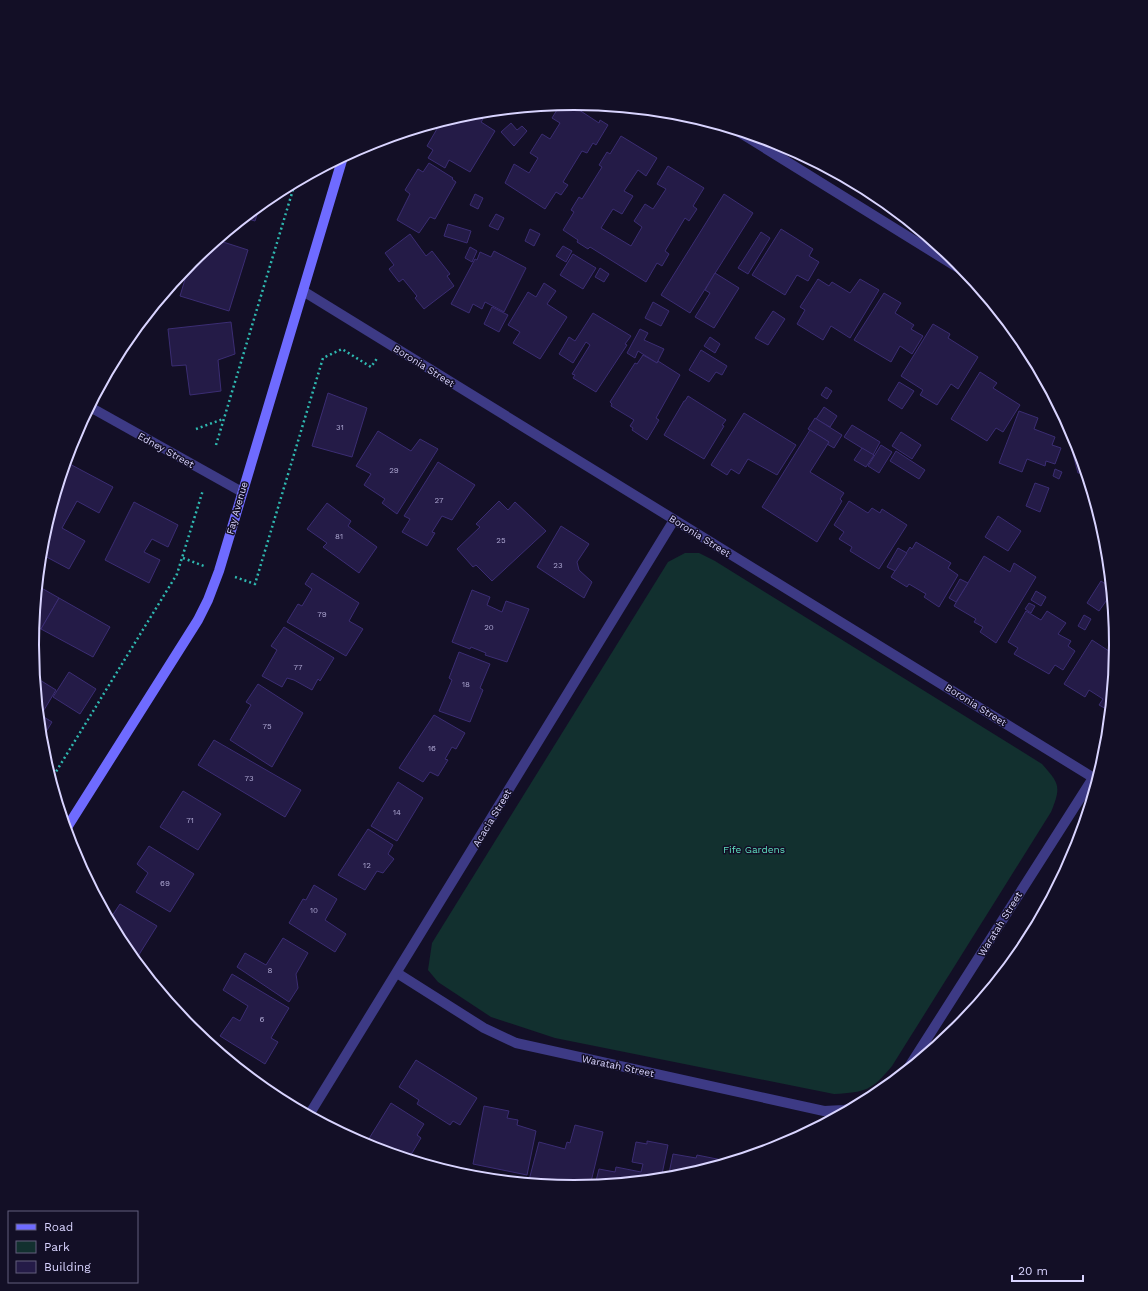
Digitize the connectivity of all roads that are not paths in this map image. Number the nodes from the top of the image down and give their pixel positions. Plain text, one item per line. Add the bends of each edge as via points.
1 (756, 143) edge
2 (341, 164) edge
3 (943, 258) edge
4 (303, 291) junction
5 (94, 409) edge
6 (242, 492) junction
7 (674, 520) junction
8 (1093, 777) edge
9 (1090, 786) edge
10 (69, 823) edge
11 (397, 973) junction
12 (913, 1060) edge
13 (839, 1110) edge
14 (311, 1112) edge

1 - 3 street
2 - 4 street, Fay Avenue
4 - 6 street, Fay Avenue
4 - 7 street, Boronia Street
5 - 6 street, Edney Street
6 - 10 street, Fay Avenue via 219,571 198,620
7 - 8 street, Boronia Street
7 - 11 street, Acacia Street
9 - 12 street, Waratah Street
11 - 13 street, Waratah Street via 484,1028 516,1043 824,1111
11 - 14 street, Acacia Street

